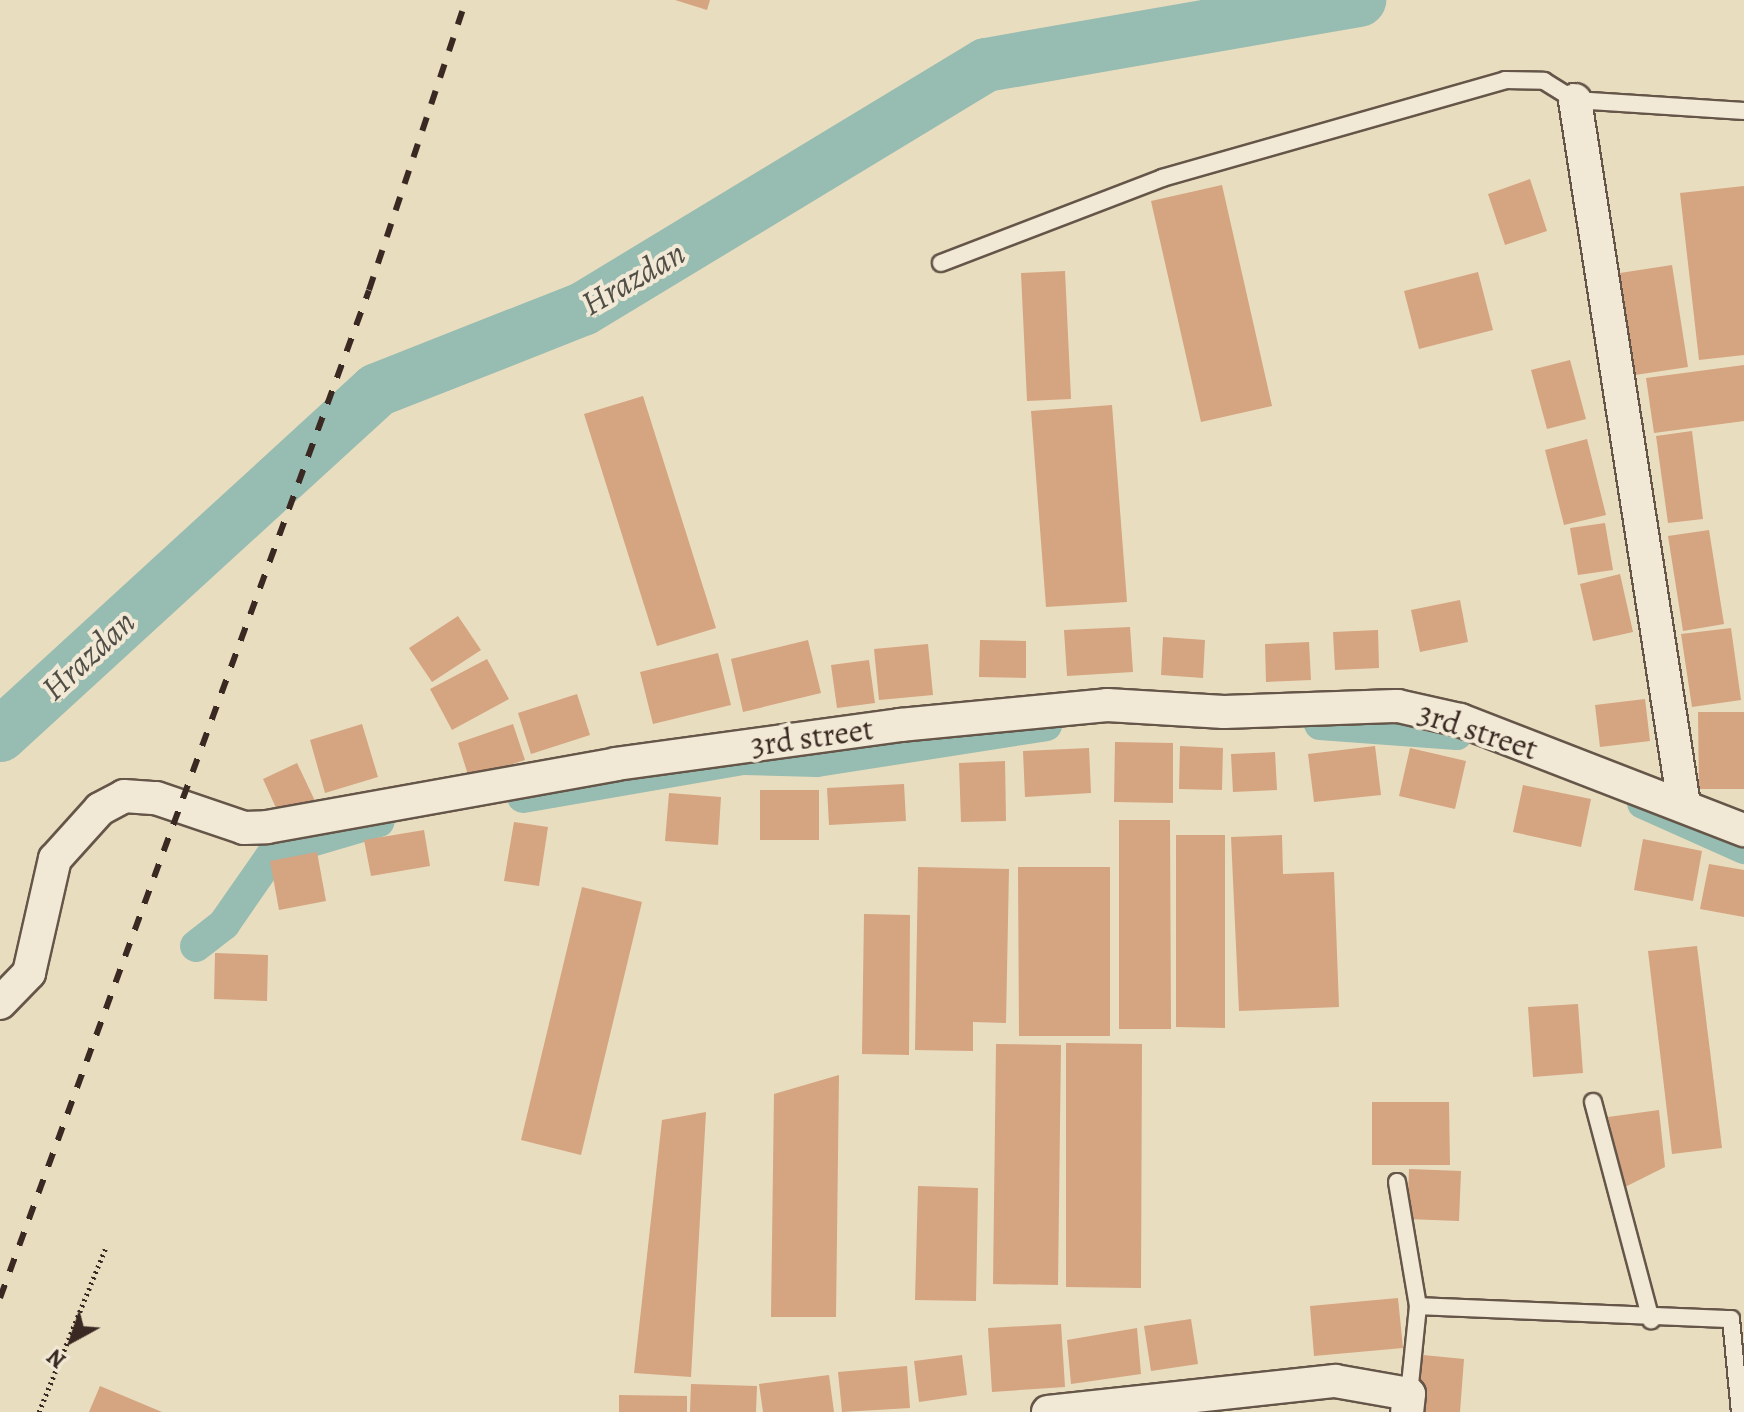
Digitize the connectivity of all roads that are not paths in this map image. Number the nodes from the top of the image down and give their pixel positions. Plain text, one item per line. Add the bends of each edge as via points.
1 (1575, 100) junction
2 (1744, 111) edge
3 (941, 263) dead end
4 (1684, 805) junction
5 (1744, 830) edge
6 (0, 1003) edge
7 (1593, 1102) dead end
8 (1397, 1182) dead end
9 (1418, 1306) junction
10 (1651, 1320) junction
11 (1408, 1403) edge
12 (1048, 1412) edge
13 (1740, 1412) edge

1 - 2 lane
1 - 3 lane via 1544,81 1505,80 1162,178
1 - 4 street
4 - 5 street, 3rd street
4 - 6 street, 3rd street via 1460,720 1398,706 1224,712 1107,705 900,725 616,764 267,827 124,796 100,809 55,859 29,973
7 - 10 lane
8 - 9 lane
9 - 10 lane
9 - 11 lane
10 - 13 lane via 1731,1319
11 - 12 street via 1335,1381

